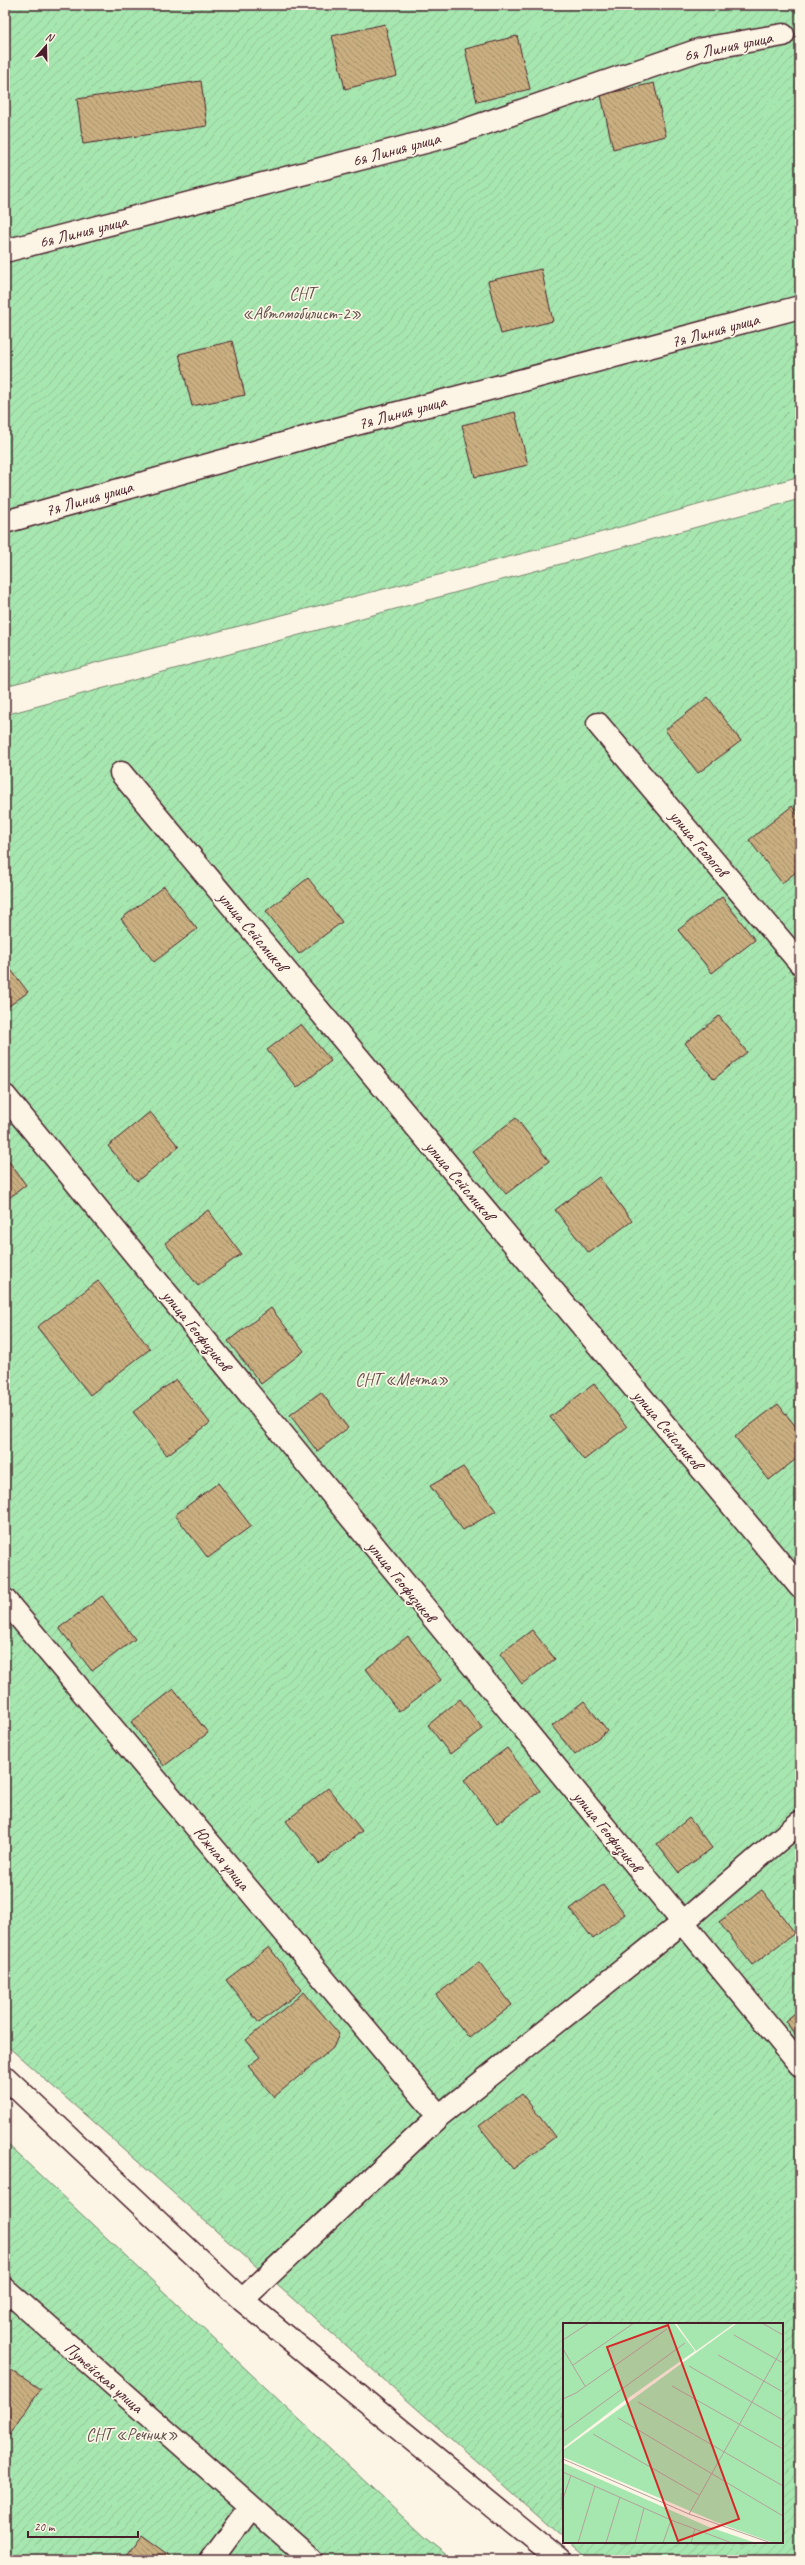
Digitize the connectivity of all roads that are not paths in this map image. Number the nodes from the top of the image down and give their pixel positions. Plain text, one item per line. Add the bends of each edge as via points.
1 (783, 35) dead end
2 (5, 251) edge
3 (800, 307) edge
4 (5, 522) edge
5 (598, 724) dead end
6 (120, 773) dead end
7 (800, 963) edge
8 (5, 1096) edge
9 (800, 1587) edge
10 (5, 1600) edge
11 (800, 1822) edge
12 (683, 1922) junction
13 (800, 2065) edge
14 (5, 2077) edge
15 (439, 2116) junction
16 (5, 2289) edge
17 (242, 2300) junction
18 (251, 2506) junction
19 (211, 2560) edge
20 (312, 2560) edge
21 (559, 2560) edge

1 - 2 street, 6я Линия улица via 702,49 448,136
3 - 4 street, 7я Линия улица via 322,433
5 - 7 street, улица Геологов
6 - 9 street, улица Сейсмиков
8 - 12 street, улица Геофизиков
10 - 15 street, Южная улица
11 - 12 street
12 - 13 street, улица Геофизиков
12 - 15 street
14 - 17 street
15 - 17 street
16 - 18 street, Путейская улица
17 - 21 street
18 - 19 street
18 - 20 street, Путейская улица

